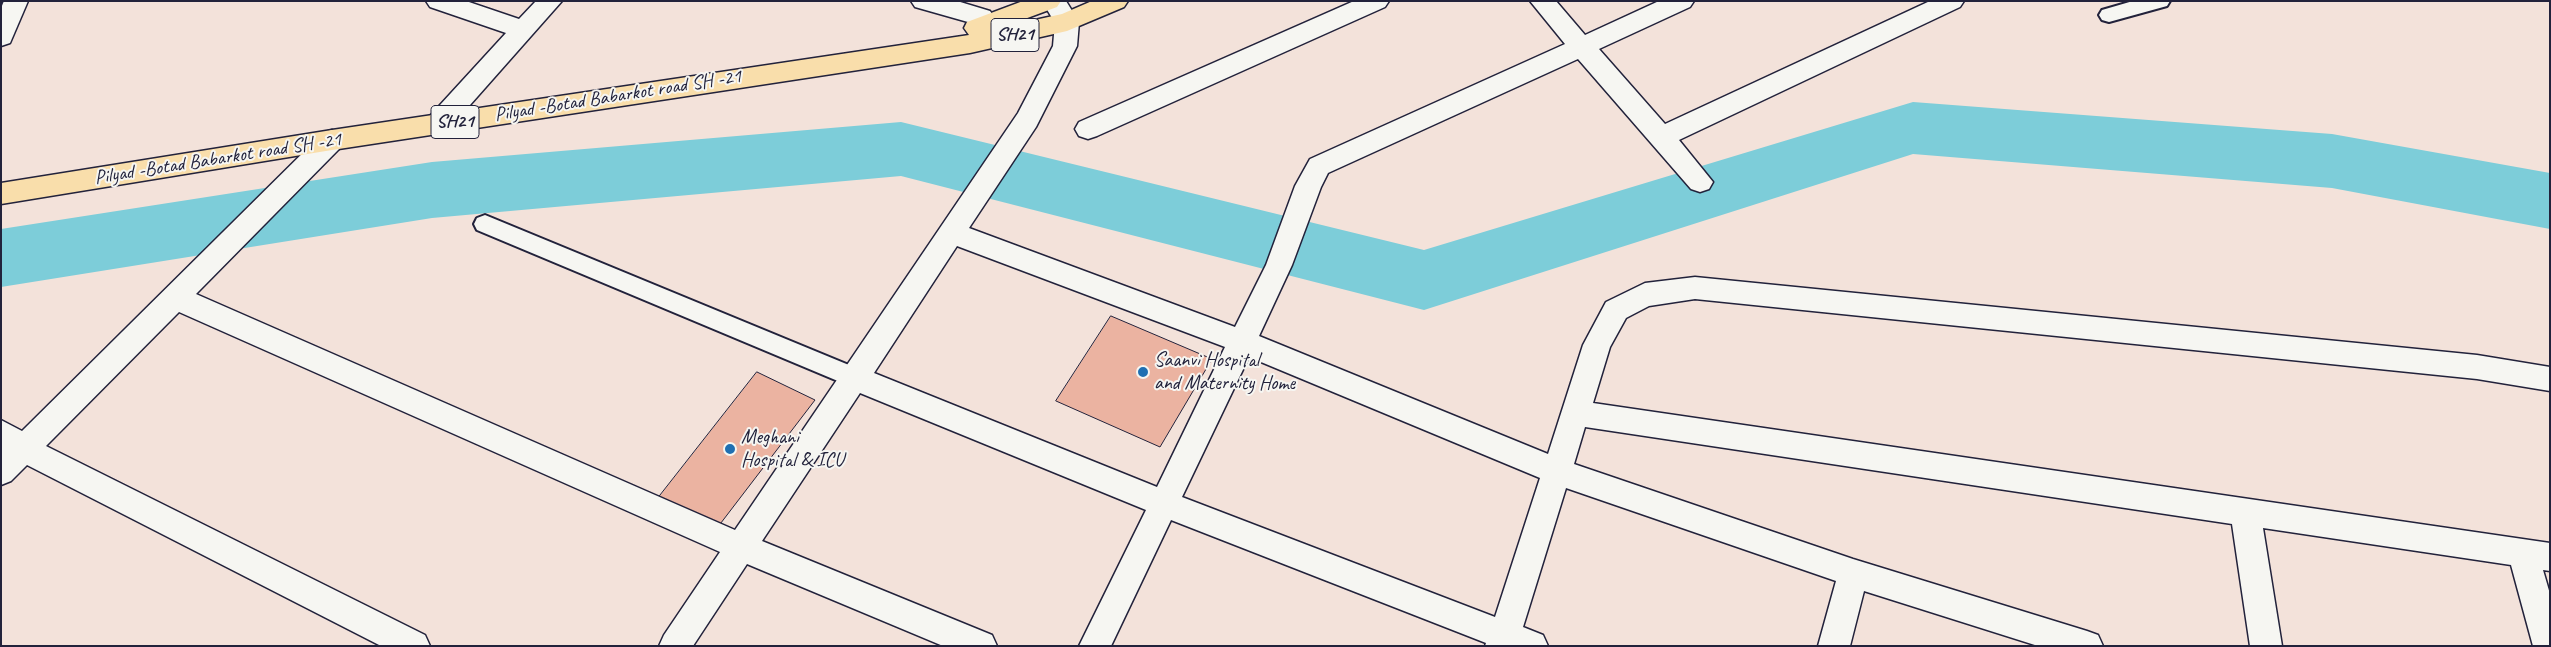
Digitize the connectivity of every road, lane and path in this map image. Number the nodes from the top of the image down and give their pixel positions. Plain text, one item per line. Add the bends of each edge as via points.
1 (16, 1) edge
2 (438, 1) edge
3 (550, 1) edge
4 (923, 1) edge
5 (1049, 1) edge
6 (1054, 1) edge
7 (1116, 1) edge
8 (1377, 1) edge
9 (1542, 1) edge
10 (1682, 1) edge
11 (1952, 1) edge
12 (2160, 1) edge
13 (983, 15) edge
14 (2109, 15) dead end
15 (1067, 22) junction
16 (524, 30) junction
17 (1, 37) edge
18 (1581, 46) junction
19 (909, 51) junction
20 (438, 124) junction
21 (1088, 129) dead end
22 (1661, 137) junction
23 (332, 140) junction
24 (1700, 182) dead end
25 (1, 194) edge
26 (485, 224) dead end
27 (951, 232) junction
28 (176, 298) junction
29 (1243, 342) junction
30 (853, 378) junction
31 (2550, 379) edge
32 (1574, 413) junction
33 (13, 441) edge
34 (1556, 471) junction
35 (1, 472) edge
36 (1164, 503) junction
37 (2245, 512) junction
38 (741, 547) junction
39 (2536, 555) edge
40 (1853, 573) junction
41 (1503, 640) edge
42 (414, 646) edge
43 (675, 646) edge
44 (981, 646) edge
45 (1095, 646) edge
46 (1532, 646) edge
47 (1834, 646) edge
48 (2087, 646) edge
49 (2266, 646) edge
50 (2549, 646) edge

1 - 17 street
2 - 16 street
3 - 16 street
4 - 13 street
5 - 13 main road, Pilyad -Botad Babarkot road SH -21 / SH21
6 - 15 street
7 - 15 main road, Pilyad -Botad Babarkot road SH -21 / SH21
8 - 21 street
9 - 18 street
10 - 18 street
11 - 22 street
12 - 14 lane
13 - 19 main road, Pilyad -Botad Babarkot road SH -21 / SH21
15 - 19 main road, Pilyad -Botad Babarkot road SH -21 / SH21 via 970,44
15 - 27 street via 1065,46 1027,120
16 - 20 street
18 - 22 street
18 - 29 street via 1326,162 1313,175 1279,265
19 - 20 main road, Pilyad -Botad Babarkot road SH -21 / SH21
20 - 23 main road, Pilyad -Botad Babarkot road SH -21 / SH21
22 - 24 street
23 - 25 main road, Pilyad -Botad Babarkot road SH -21 / SH21
23 - 28 street
26 - 30 lane
27 - 29 street
27 - 30 street
28 - 33 street
28 - 38 street
29 - 34 street
29 - 36 street
30 - 36 street
30 - 38 street
31 - 32 street via 2477,367 1695,288 1645,295 1616,310 1596,345
32 - 34 street
32 - 37 street
33 - 35 street
33 - 42 street
34 - 40 street
34 - 41 street
36 - 41 street
36 - 45 street
37 - 39 street
37 - 49 street
38 - 43 street
38 - 44 street
39 - 50 street
40 - 47 street
40 - 48 street
41 - 46 street

